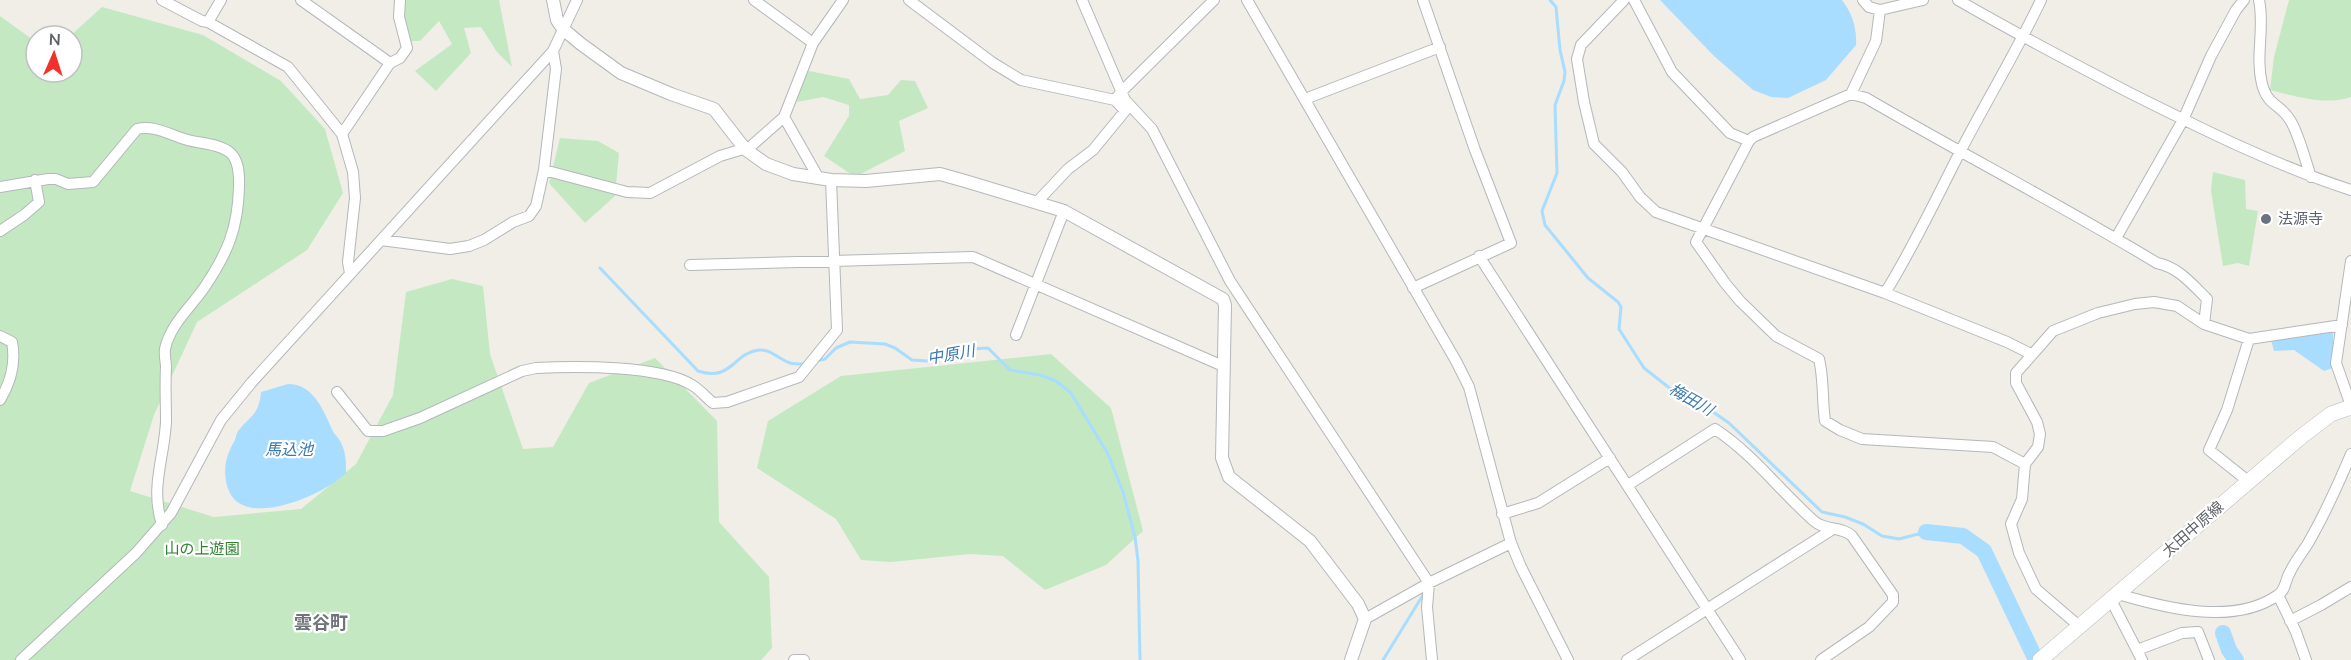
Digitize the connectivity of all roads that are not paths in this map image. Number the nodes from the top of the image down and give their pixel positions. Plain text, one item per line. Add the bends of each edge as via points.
1 (162, 0) edge
2 (221, 0) edge
3 (301, 0) edge
4 (399, 0) edge
5 (553, 0) edge
6 (578, 0) edge
7 (754, 0) edge
8 (843, 0) edge
9 (909, 0) edge
10 (1082, 0) edge
11 (1214, 0) edge
12 (1247, 0) edge
13 (1423, 0) edge
14 (1624, 0) edge
15 (1634, 0) edge
16 (1863, 0) edge
17 (1923, 0) edge
18 (1958, 0) edge
19 (2041, 0) edge
20 (2244, 0) edge
21 (2259, 0) edge
22 (1881, 10) junction
23 (208, 22) junction
24 (563, 29) junction
25 (2023, 37) junction
26 (813, 43) junction
27 (1440, 47) junction
28 (553, 51) junction
29 (390, 63) junction
30 (1851, 94) junction
31 (1118, 96) junction
32 (1305, 99) junction
33 (783, 117) junction
34 (2183, 120) junction
35 (342, 134) junction
36 (1749, 141) junction
37 (745, 149) junction
38 (1959, 153) junction
39 (544, 170) junction
40 (818, 177) junction
41 (2311, 177) junction
42 (35, 180) junction
43 (831, 180) junction
44 (0, 186) edge
45 (2351, 190) edge
46 (1036, 203) junction
47 (1064, 211) junction
48 (1702, 227) junction
49 (0, 231) edge
50 (2116, 238) junction
51 (381, 240) junction
52 (1479, 256) junction
53 (833, 260) junction
54 (2351, 261) edge
55 (690, 265) dead end
56 (350, 273) junction
57 (1230, 281) junction
58 (1036, 284) junction
59 (1413, 288) junction
60 (1885, 293) junction
61 (1217, 295) junction
62 (2204, 324) junction
63 (2342, 326) junction
64 (1016, 335) dead end
65 (0, 336) edge
66 (2249, 339) junction
67 (2031, 354) junction
68 (1223, 366) junction
69 (337, 392) dead end
70 (0, 400) edge
71 (2351, 407) edge
72 (2351, 454) edge
73 (1610, 458) junction
74 (2025, 464) junction
75 (2248, 481) junction
76 (1628, 485) junction
77 (1502, 514) junction
78 (162, 525) junction
79 (1833, 529) junction
80 (1511, 543) junction
81 (1429, 583) junction
82 (2351, 587) edge
83 (2278, 595) junction
84 (2115, 597) junction
85 (1707, 609) junction
86 (1365, 619) junction
87 (2290, 621) junction
88 (2079, 626) junction
89 (2139, 655) edge
90 (1566, 656) edge
91 (21, 660) edge
92 (794, 660) edge
93 (804, 660) edge
94 (1351, 660) edge
95 (1432, 660) edge
96 (1553, 660) edge
97 (1627, 660) edge
98 (1740, 660) edge
99 (1821, 660) edge
100 (2041, 660) edge
101 (2209, 660) edge
102 (2306, 660) edge

1 - 23 street
2 - 23 street
3 - 29 street
4 - 29 street via 407,48
5 - 24 street
6 - 24 street
7 - 26 street
8 - 26 street
9 - 31 street via 1022,80 1110,98
10 - 31 street
11 - 31 street
12 - 32 street
13 - 27 street
14 - 48 street via 1581,45 1577,59 1594,144 1656,212
15 - 36 street via 1672,72 1730,133
16 - 22 street via 1869,8
17 - 22 street
18 - 25 street
19 - 25 street
20 - 34 street via 2211,56
21 - 41 street via 2262,82 2267,99 2289,119
22 - 30 street via 1876,41
23 - 35 street via 288,67
24 - 28 street
24 - 37 street via 621,73 714,109
25 - 34 street
25 - 38 street
26 - 33 street
27 - 32 street
27 - 52 street via 1511,243
28 - 39 street via 556,69
28 - 51 street
29 - 35 street
30 - 36 street
30 - 38 street via 1866,98
31 - 46 street via 1125,111 1093,150 1068,169
31 - 57 street via 1152,129
32 - 59 street
33 - 37 street
33 - 40 street
34 - 41 street
34 - 50 street
35 - 56 street via 355,198
36 - 48 street
37 - 39 street via 720,156 650,193 627,192
37 - 40 street via 766,164 793,174
38 - 50 street
38 - 60 street via 1907,259
39 - 51 street via 536,206 529,216 484,240 450,249
40 - 43 street
41 - 45 street
42 - 44 street
42 - 49 street via 39,202
42 - 78 street via 93,182 137,129 152,126 186,141 219,146 235,156 239,198 232,237 203,288 173,329 165,350 166,420 156,500
43 - 46 street via 940,174
43 - 53 street
46 - 47 street
47 - 58 street
47 - 61 street
48 - 60 street
48 - 74 street via 1696,242 1740,301 1776,336 1819,359 1825,421 1862,439 1993,447
50 - 62 street via 2189,280 2207,299
51 - 56 street
52 - 59 street
52 - 73 street
53 - 55 street
53 - 58 street via 973,257
53 - 69 street via 837,330 799,377 727,402 713,403 692,385 675,378 629,369 536,368 420,418 383,431 368,431
54 - 63 street
56 - 78 street via 221,420
57 - 61 street
57 - 81 street
58 - 64 street
58 - 68 street
59 - 77 street via 1468,387
60 - 67 street
61 - 68 street via 1225,305
62 - 66 street
62 - 67 street via 2177,306 2135,304 2088,316 2053,331
63 - 66 street
63 - 71 street via 2336,363
65 - 70 street via 12,342 14,354 10,380
66 - 75 street via 2227,410 2209,450
67 - 74 street via 2016,373 2016,383 2040,434 2038,447
68 - 86 street via 1222,458 1229,477 1310,541
71 - 75 main road, 太田中原線 via 2331,414
72 - 83 street via 2333,496
73 - 76 street
73 - 77 street via 1538,503
74 - 88 street via 2022,499 2011,524 2019,553 2036,589
75 - 84 main road, 太田中原線
76 - 79 street via 1715,429 1770,476 1816,523
76 - 85 street
77 - 80 street
78 - 91 street
79 - 85 street
79 - 99 street via 1846,530 1852,536 1893,595 1893,602 1869,627
80 - 81 street
80 - 90 street
81 - 86 street
81 - 95 street
82 - 87 street
83 - 84 street via 2250,608 2211,612
83 - 87 street
84 - 88 main road, 太田中原線
84 - 89 street
85 - 97 street
85 - 98 street
86 - 94 street
87 - 102 street
88 - 100 main road, 太田中原線
89 - 101 street via 2182,633 2198,632
90 - 96 street
92 - 93 street

